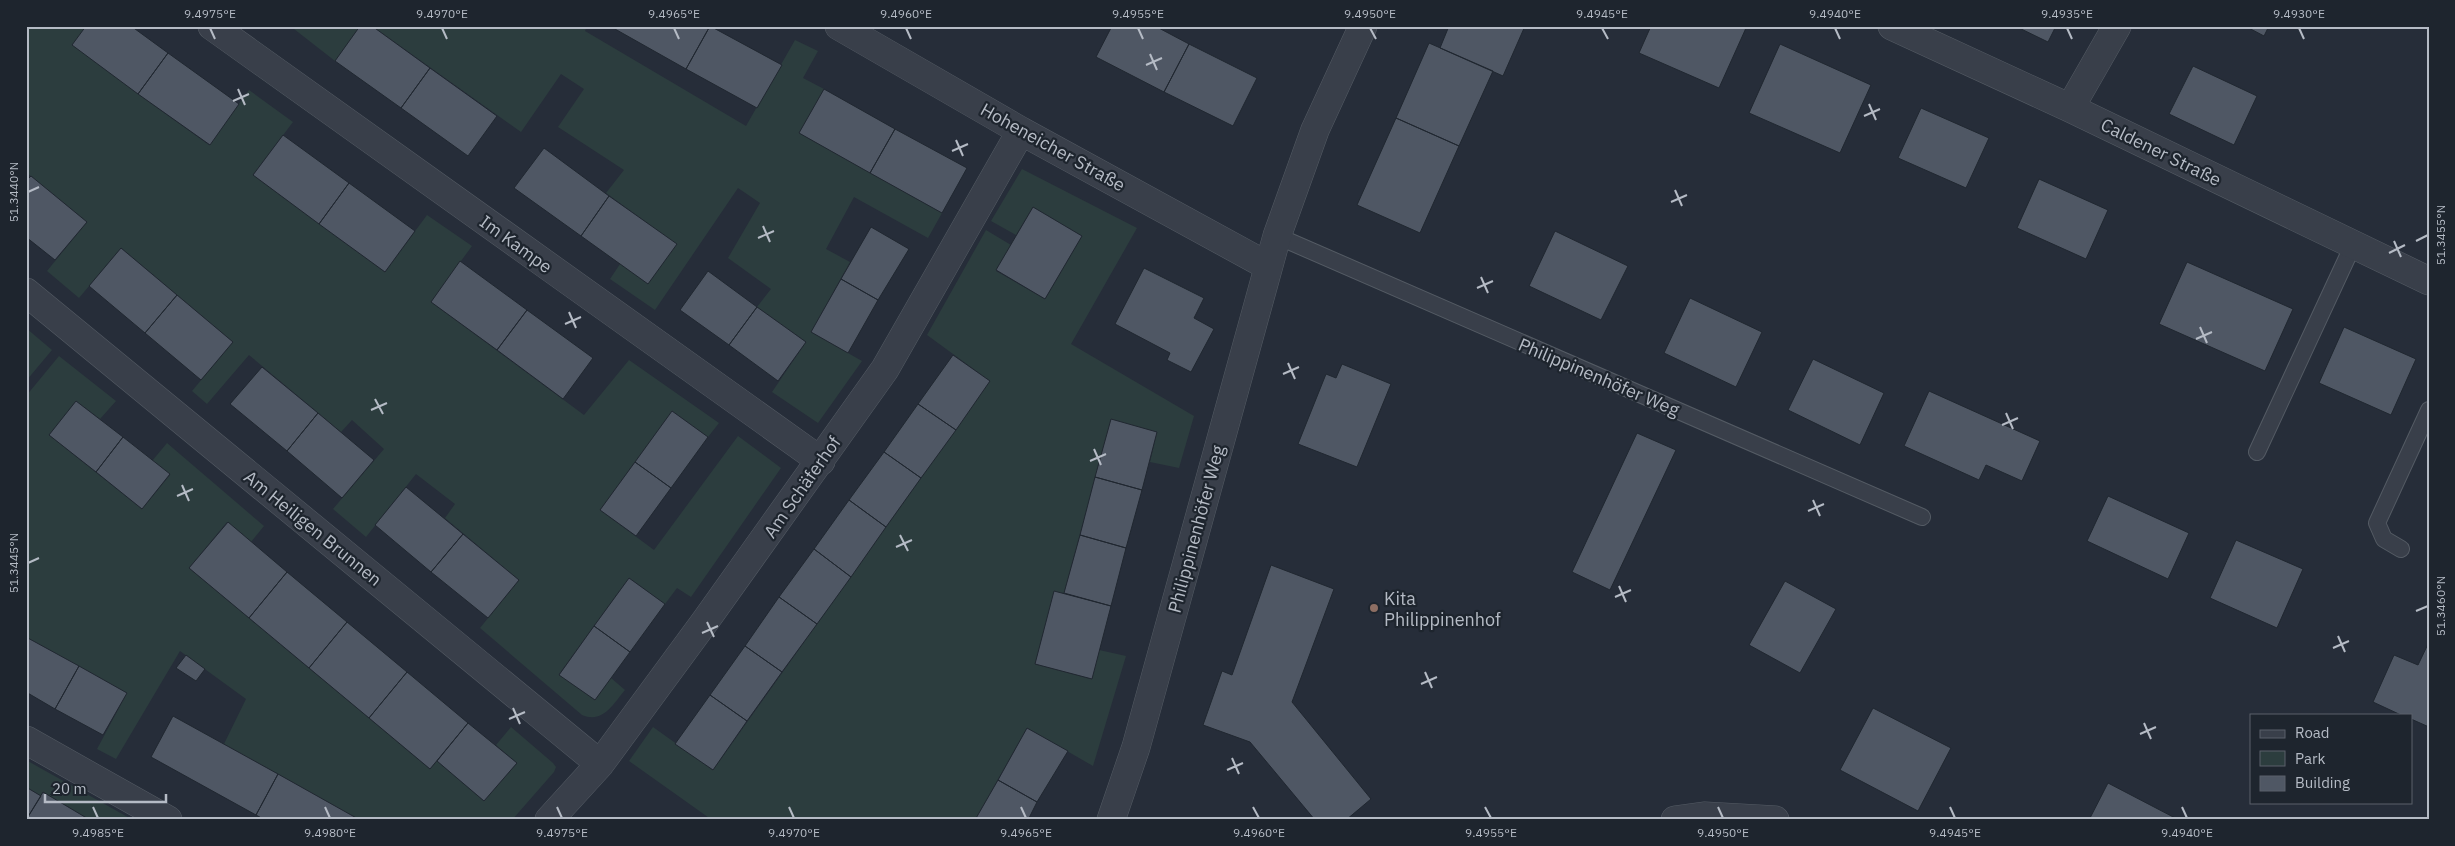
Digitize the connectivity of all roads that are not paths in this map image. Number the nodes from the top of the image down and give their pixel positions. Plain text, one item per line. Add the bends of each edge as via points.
1 (212, 26) edge
2 (839, 26) edge
3 (1363, 26) edge
4 (1892, 26) edge
5 (2117, 26) edge
6 (2070, 108) junction
7 (1022, 131) junction
8 (1277, 236) junction
9 (2353, 245) junction
10 (1268, 266) junction
11 (2429, 281) edge
12 (26, 292) edge
13 (2429, 410) edge
14 (2257, 452) dead end
15 (821, 461) junction
16 (1922, 517) dead end
17 (2401, 549) dead end
18 (26, 740) edge
19 (600, 764) junction
20 (168, 820) edge
21 (549, 820) edge
22 (1111, 820) edge
23 (1674, 820) edge
24 (1775, 820) edge

1 - 15 street, Im Kampe
2 - 7 street, Hoheneicher Straße
3 - 8 street, Philippinenhöfer Weg via 1315,130
4 - 6 street, Caldener Straße
5 - 6 street
6 - 9 street, Caldener Straße
7 - 10 street, Hoheneicher Straße
7 - 15 street, Am Schäferhof via 885,369
8 - 10 street, Philippinenhöfer Weg
8 - 16 lane, Philippinenhöfer Weg
9 - 11 street, Caldener Straße
9 - 14 lane
10 - 22 street, Philippinenhöfer Weg via 1138,737
12 - 19 street, Am Heiligen Brunnen
13 - 17 lane via 2377,522 2384,539
15 - 19 street, Am Schäferhof
18 - 20 street
19 - 21 street, Am Schäferhof
23 - 24 street via 1704,816

